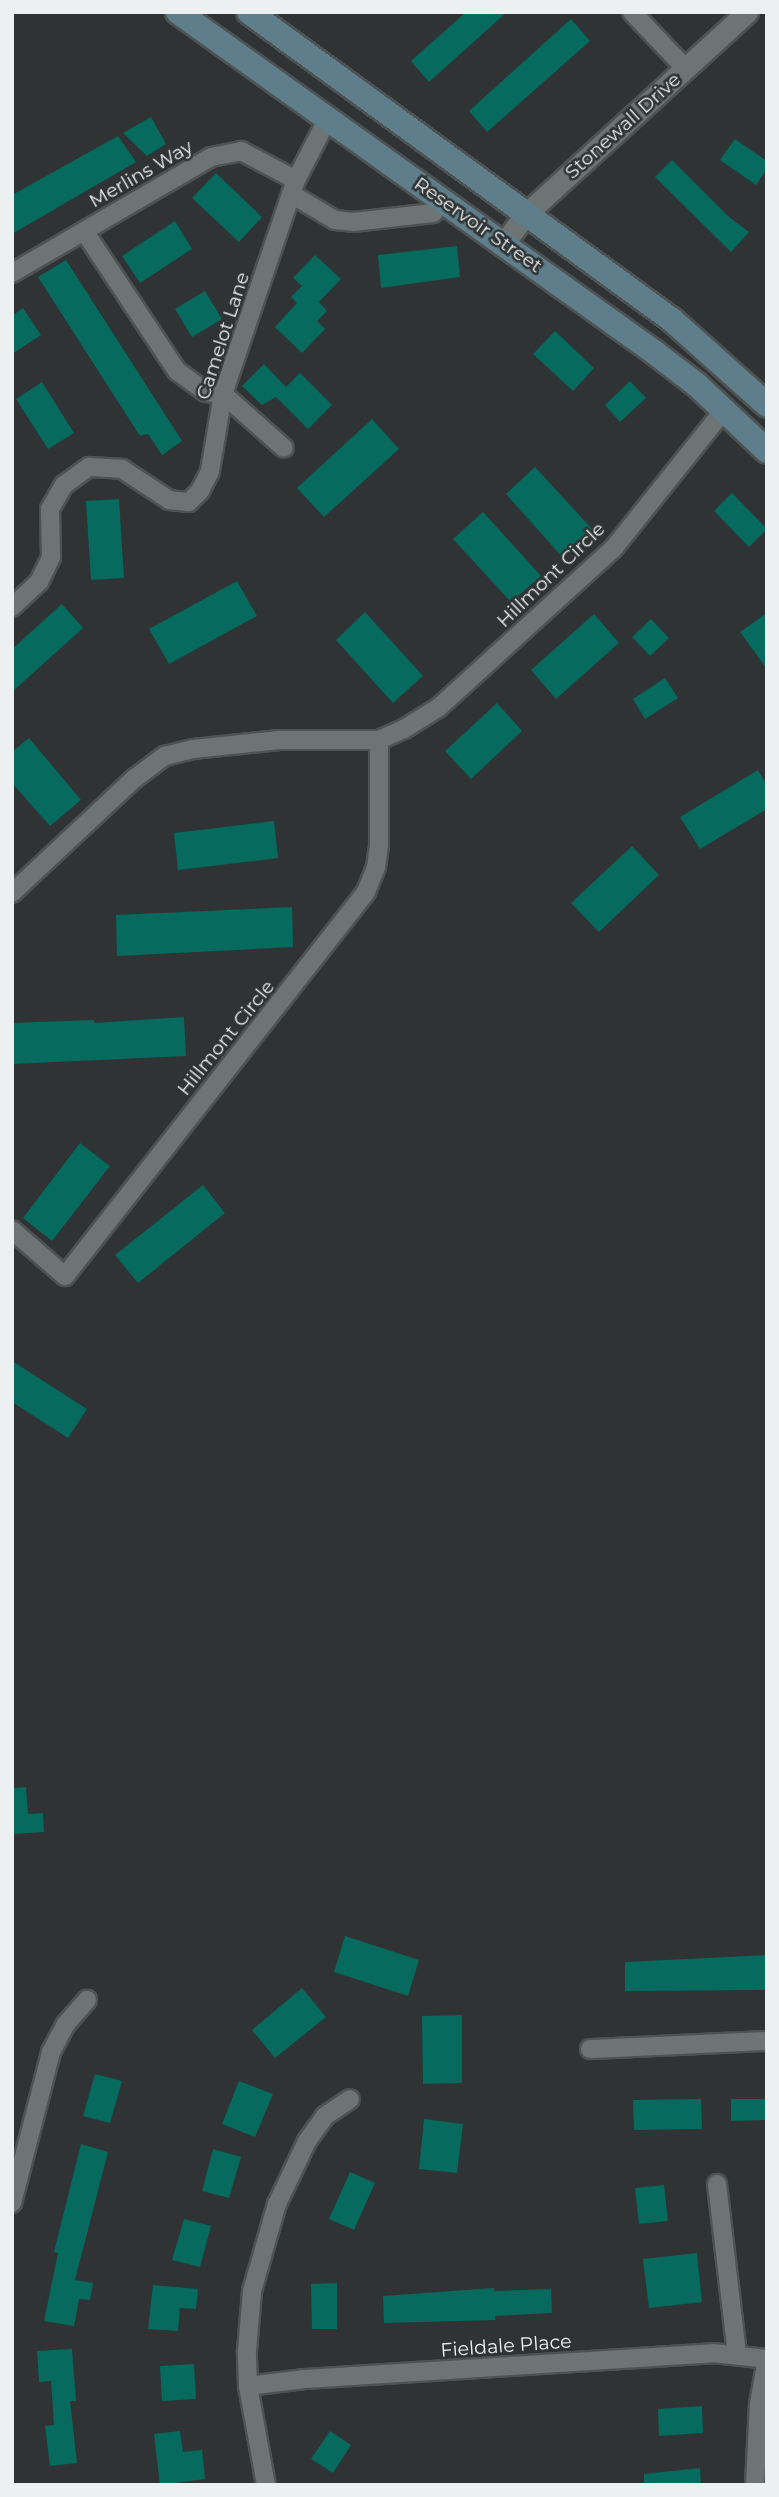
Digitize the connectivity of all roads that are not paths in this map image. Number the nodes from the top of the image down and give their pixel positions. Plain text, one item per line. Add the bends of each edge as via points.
1 (178, 12) edge
2 (249, 12) edge
3 (632, 12) edge
4 (747, 12) edge
5 (686, 69) junction
6 (328, 118) junction
7 (293, 187) junction
8 (527, 213) junction
9 (433, 214) dead end
10 (84, 231) junction
11 (504, 243) junction
12 (12, 273) edge
13 (223, 394) junction
14 (767, 405) edge
15 (724, 410) junction
16 (284, 448) dead end
17 (767, 451) edge
18 (12, 607) edge
19 (379, 740) junction
20 (12, 893) edge
21 (12, 1230) edge
22 (87, 2000) dead end
23 (767, 2041) edge
24 (590, 2049) dead end
25 (350, 2099) dead end
26 (717, 2184) dead end
27 (12, 2203) edge
28 (737, 2355) junction
29 (767, 2359) edge
30 (248, 2386) junction
31 (265, 2485) edge
32 (755, 2485) edge

1 - 6 main road, Reservoir Street
2 - 8 main road, Reservoir Street
3 - 5 street
4 - 5 street, Stonewall Drive
5 - 8 street, Stonewall Drive
6 - 7 street, Camelot Lane
6 - 11 main road, Reservoir Street
7 - 9 street, Merlins Way via 335,220
7 - 10 street, Merlins Way via 242,150 211,157
7 - 13 street, Camelot Lane
8 - 11 street, Stonewall Drive
8 - 14 main road, Reservoir Street via 672,320
10 - 12 street, Merlins Way
10 - 13 street via 177,372 206,392
11 - 15 main road, Reservoir Street via 654,352
13 - 16 street
13 - 18 street, Camelot Lane via 209,471 189,502 169,500 122,469 89,467 64,485 50,509 51,556 39,582
15 - 17 main road, Reservoir Street
15 - 19 street, Hillmont Circle via 613,550 438,708
19 - 20 street, Hillmont Circle via 280,740 165,756 134,779
19 - 21 street, Hillmont Circle via 379,845 366,892 65,1276
22 - 27 street via 66,2024 51,2052
23 - 24 street
25 - 30 street via 325,2116 312,2132 270,2223 250,2300
26 - 28 street
28 - 29 street, Fieldale Place
28 - 30 street, Fieldale Place
29 - 32 street via 759,2404
30 - 31 street

